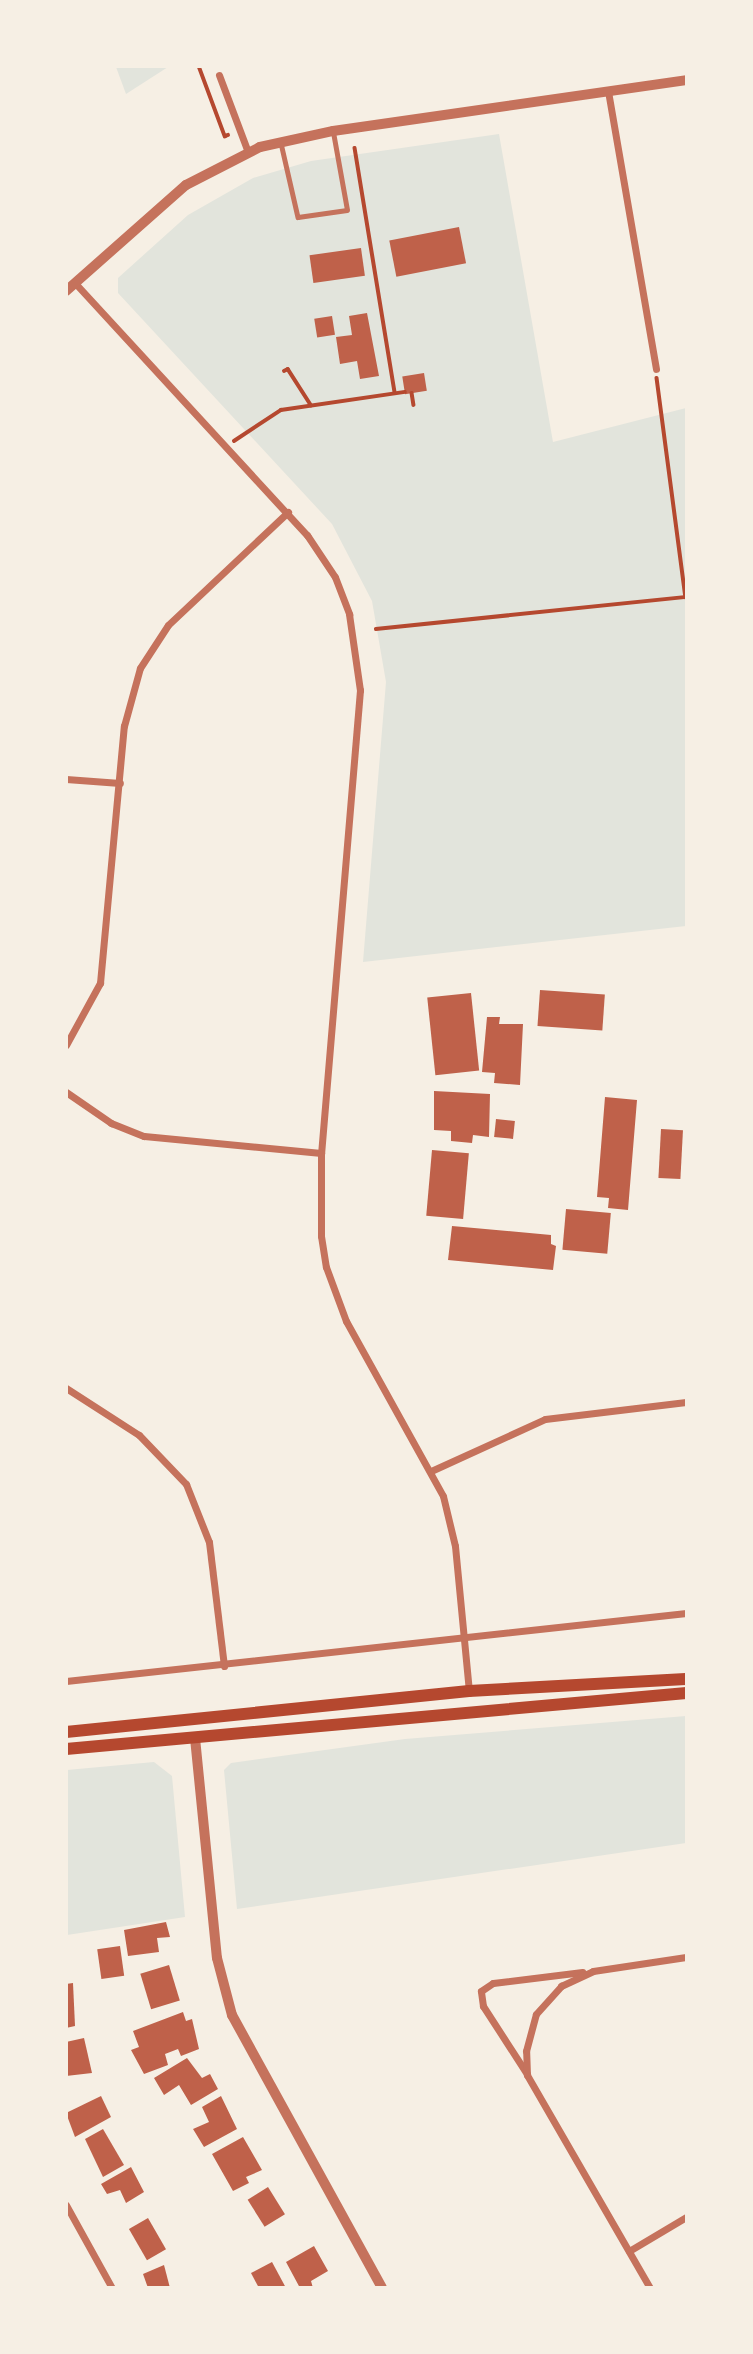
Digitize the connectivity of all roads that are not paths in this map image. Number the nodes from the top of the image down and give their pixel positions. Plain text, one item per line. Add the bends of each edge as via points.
1 (216, 66) edge
2 (219, 75) joint
3 (687, 80) edge
4 (608, 91) junction
5 (333, 131) junction
6 (281, 141) junction
7 (248, 152) junction
8 (71, 287) edge
9 (656, 369) road end
10 (288, 512) junction
11 (66, 779) edge
12 (120, 783) junction
13 (66, 1045) edge
14 (66, 1092) edge
15 (321, 1153) junction
16 (66, 1388) edge
17 (687, 1402) edge
18 (431, 1471) junction
19 (687, 1613) edge
20 (464, 1640) junction
21 (224, 1666) junction
22 (687, 1679) edge
23 (66, 1681) edge
24 (469, 1691) junction
25 (687, 1693) edge
26 (516, 1706) junction
27 (433, 1714) junction
28 (221, 1718) junction
29 (167, 1723) junction
30 (66, 1732) edge
31 (195, 1738) junction
32 (66, 1749) edge
33 (687, 1957) edge
34 (593, 1971) junction
35 (527, 2074) junction
36 (66, 2205) edge
37 (687, 2217) edge
38 (629, 2251) junction
39 (112, 2287) edge
40 (382, 2287) edge
41 (650, 2287) edge

1 - 2 lane
2 - 7 street
3 - 4 street
4 - 5 street
4 - 9 street
5 - 6 street
5 - 6 lane via 346,210 298,217
6 - 7 street
7 - 8 street via 186,185
8 - 10 street
10 - 12 street via 184,608 148,654 128,705
10 - 15 street via 319,550 341,590 356,639 360,678
11 - 12 street
12 - 13 street via 100,982
14 - 15 street via 111,1123 144,1136
15 - 18 street via 321,1236 337,1300
16 - 21 street via 139,1435 186,1484 209,1542
17 - 18 street via 545,1419
18 - 20 street via 452,1528
19 - 20 street
20 - 21 street
20 - 24 street
21 - 23 street
22 - 24 main road
24 - 26 main road
24 - 27 main road
24 - 28 main road
25 - 26 main road
26 - 27 main road
27 - 31 main road
28 - 29 main road
28 - 31 main road
29 - 30 main road
29 - 31 main road
31 - 32 main road
31 - 40 street via 216,1945 232,2015
33 - 34 street
34 - 35 street via 561,1986 536,2014 527,2039
34 - 35 street via 493,1983 481,1991 483,2006
35 - 38 street
36 - 39 street
37 - 38 street
38 - 41 street

